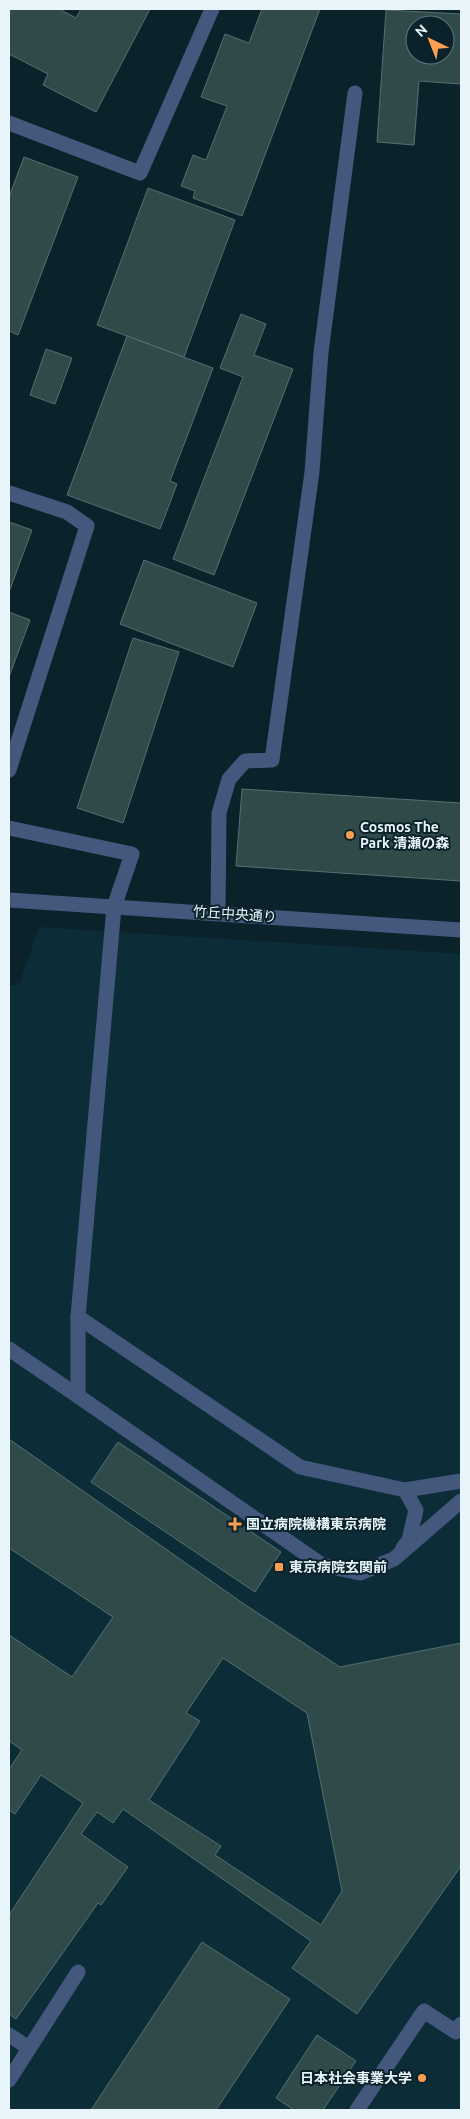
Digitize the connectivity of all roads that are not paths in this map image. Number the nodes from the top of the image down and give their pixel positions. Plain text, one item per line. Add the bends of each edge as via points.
1 (212, 9) edge
2 (355, 93) dead end
3 (10, 127) edge
4 (9, 493) edge
5 (9, 770) edge
6 (9, 828) edge
7 (9, 900) edge
8 (114, 907) junction
9 (218, 913) junction
10 (461, 930) edge
11 (78, 1317) junction
12 (9, 1349) edge
13 (78, 1396) junction
14 (461, 1481) edge
15 (405, 1490) junction
16 (461, 1501) edge
17 (394, 1559) junction
18 (78, 1972) dead end
19 (461, 2024) edge
20 (9, 2034) edge
21 (29, 2048) junction
22 (9, 2080) edge
23 (357, 2110) edge

1 - 3 street via 140,174
2 - 9 street via 321,352 312,472 272,760 245,761 229,779 219,813
4 - 5 street via 67,512 87,526
6 - 8 street via 132,854
7 - 8 street, 竹丘中央通り
8 - 9 street, 竹丘中央通り
8 - 11 street
9 - 10 street, 竹丘中央通り
11 - 13 street
11 - 15 street via 300,1467
12 - 13 street
13 - 17 street via 322,1565 360,1573
14 - 15 street
15 - 17 street via 416,1510 408,1540
16 - 17 street
18 - 21 street
19 - 23 street via 456,2032 424,2012
20 - 21 street
21 - 22 street

